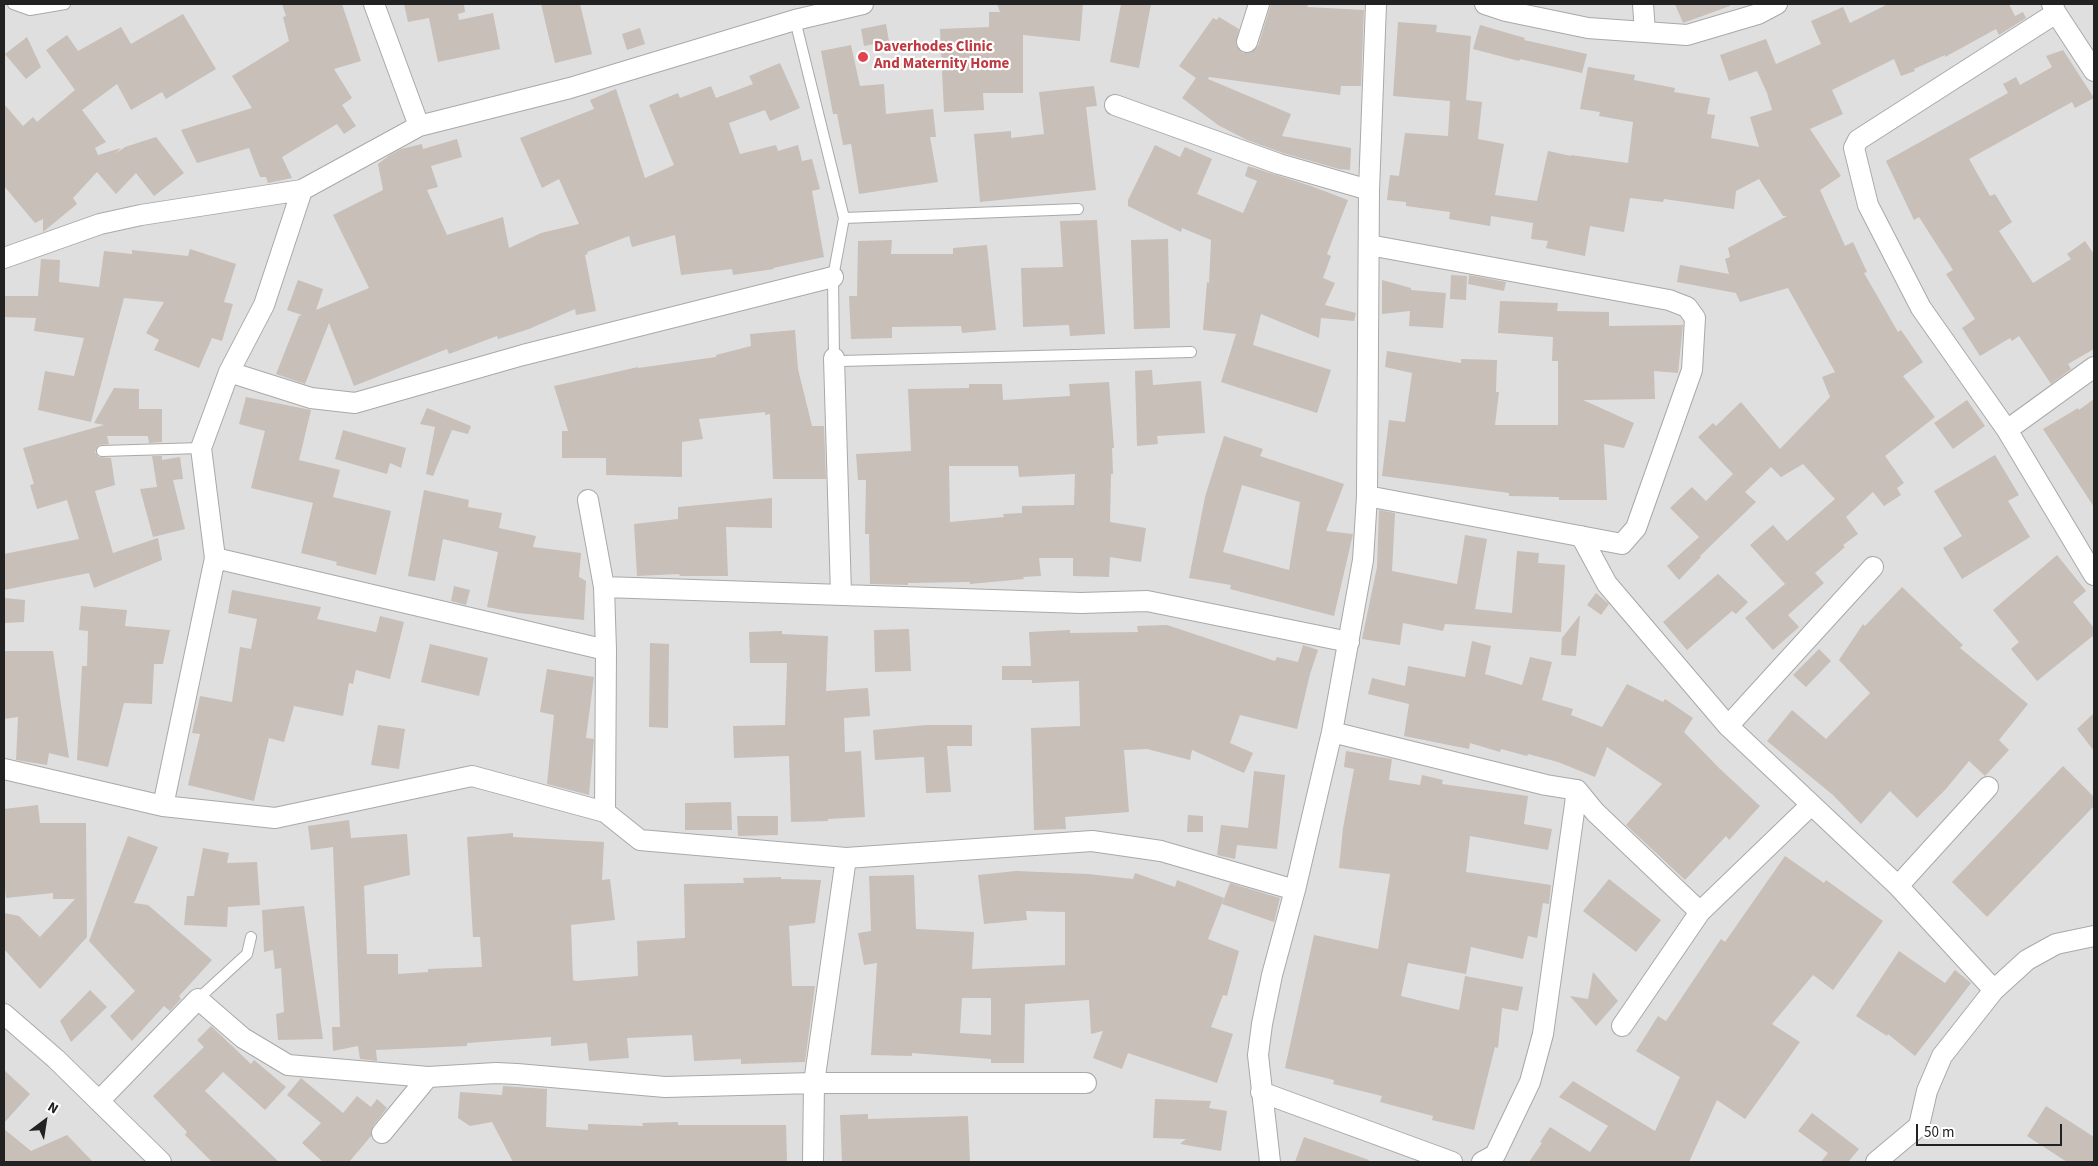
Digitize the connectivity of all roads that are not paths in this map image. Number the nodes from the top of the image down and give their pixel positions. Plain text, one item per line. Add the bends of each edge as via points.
1 (13, 4) edge
2 (65, 4) edge
3 (374, 4) edge
4 (863, 4) edge
5 (1259, 4) edge
6 (1376, 4) edge
7 (1485, 4) edge
8 (1643, 4) edge
9 (1777, 4) edge
10 (2054, 8) edge
11 (796, 20) junction
12 (1645, 32) junction
13 (1248, 42) dead end
14 (2094, 71) edge
15 (1115, 105) dead end
16 (418, 126) junction
17 (302, 190) junction
18 (1369, 190) junction
19 (1078, 209) dead end
20 (844, 218) junction
21 (1369, 245) junction
22 (4, 258) edge
23 (833, 277) junction
24 (1191, 352) dead end
25 (834, 358) junction
26 (2094, 367) edge
27 (229, 372) junction
28 (2007, 430) junction
29 (200, 448) junction
30 (102, 450) dead end
31 (1367, 496) junction
32 (588, 500) dead end
33 (1582, 536) junction
34 (215, 558) junction
35 (1873, 567) dead end
36 (2094, 575) edge
37 (604, 587) junction
38 (841, 594) junction
39 (1348, 642) junction
40 (606, 650) junction
41 (1728, 726) junction
42 (1332, 732) junction
43 (4, 769) edge
44 (1988, 787) dead end
45 (1577, 790) junction
46 (1810, 805) junction
47 (163, 806) junction
48 (605, 812) junction
49 (846, 858) junction
50 (1898, 886) junction
51 (1296, 890) junction
52 (1700, 912) junction
53 (2094, 936) edge
54 (251, 937) dead end
55 (1994, 990) junction
56 (198, 999) junction
57 (4, 1014) edge
58 (1622, 1026) dead end
59 (428, 1076) junction
60 (814, 1083) junction
61 (1086, 1083) dead end
62 (1262, 1092) junction
63 (99, 1101) junction
64 (382, 1133) dead end
65 (161, 1162) edge
66 (813, 1162) edge
67 (1270, 1162) edge
68 (1452, 1162) edge
69 (1482, 1162) edge
70 (1876, 1162) edge

1 - 2 lane via 30,10
3 - 16 street
4 - 11 street
5 - 13 street
6 - 18 street
7 - 12 street via 1588,28
8 - 12 street
9 - 12 street via 1758,14 1688,34
10 - 14 street
10 - 28 street via 1858,140 1854,148 1868,205 1921,308
11 - 16 street via 570,88
11 - 20 lane
15 - 18 street via 1279,164
16 - 17 street
17 - 22 street via 100,224
17 - 27 street via 264,305
18 - 21 street
19 - 20 lane
20 - 23 lane
21 - 31 street
21 - 33 street via 1669,300 1687,307 1696,318 1692,370 1636,528 1622,544
23 - 25 lane
23 - 27 street via 523,355 355,403 311,398
24 - 25 lane via 841,361
25 - 38 street
26 - 28 street
27 - 29 street
28 - 36 street
29 - 30 lane
29 - 34 street
31 - 33 street
31 - 39 street via 1363,560
32 - 37 street
33 - 41 street via 1608,584
34 - 40 street
34 - 47 street
35 - 41 street
37 - 38 street
37 - 40 street
38 - 39 street via 1081,603 1147,601
39 - 42 street
40 - 48 street
41 - 46 street
42 - 45 street
42 - 51 street
43 - 47 street
44 - 50 street
45 - 52 street
45 - 69 street via 1543,1034 1530,1082 1495,1155
46 - 50 street
46 - 52 street
47 - 48 street via 275,818 472,776
48 - 49 street via 640,840
49 - 51 street via 1092,841 1161,851
49 - 60 street
50 - 55 street
51 - 62 street via 1262,1024 1258,1055
52 - 58 street
53 - 55 street via 2056,944 2027,960
54 - 56 lane via 247,954
55 - 70 street via 1942,1056 1927,1091 1919,1126
56 - 59 street via 243,1038 288,1064
56 - 63 street
57 - 63 street
59 - 60 street via 496,1073 664,1087
59 - 64 street
60 - 61 street
60 - 66 street
62 - 67 street
62 - 68 street
63 - 65 street

